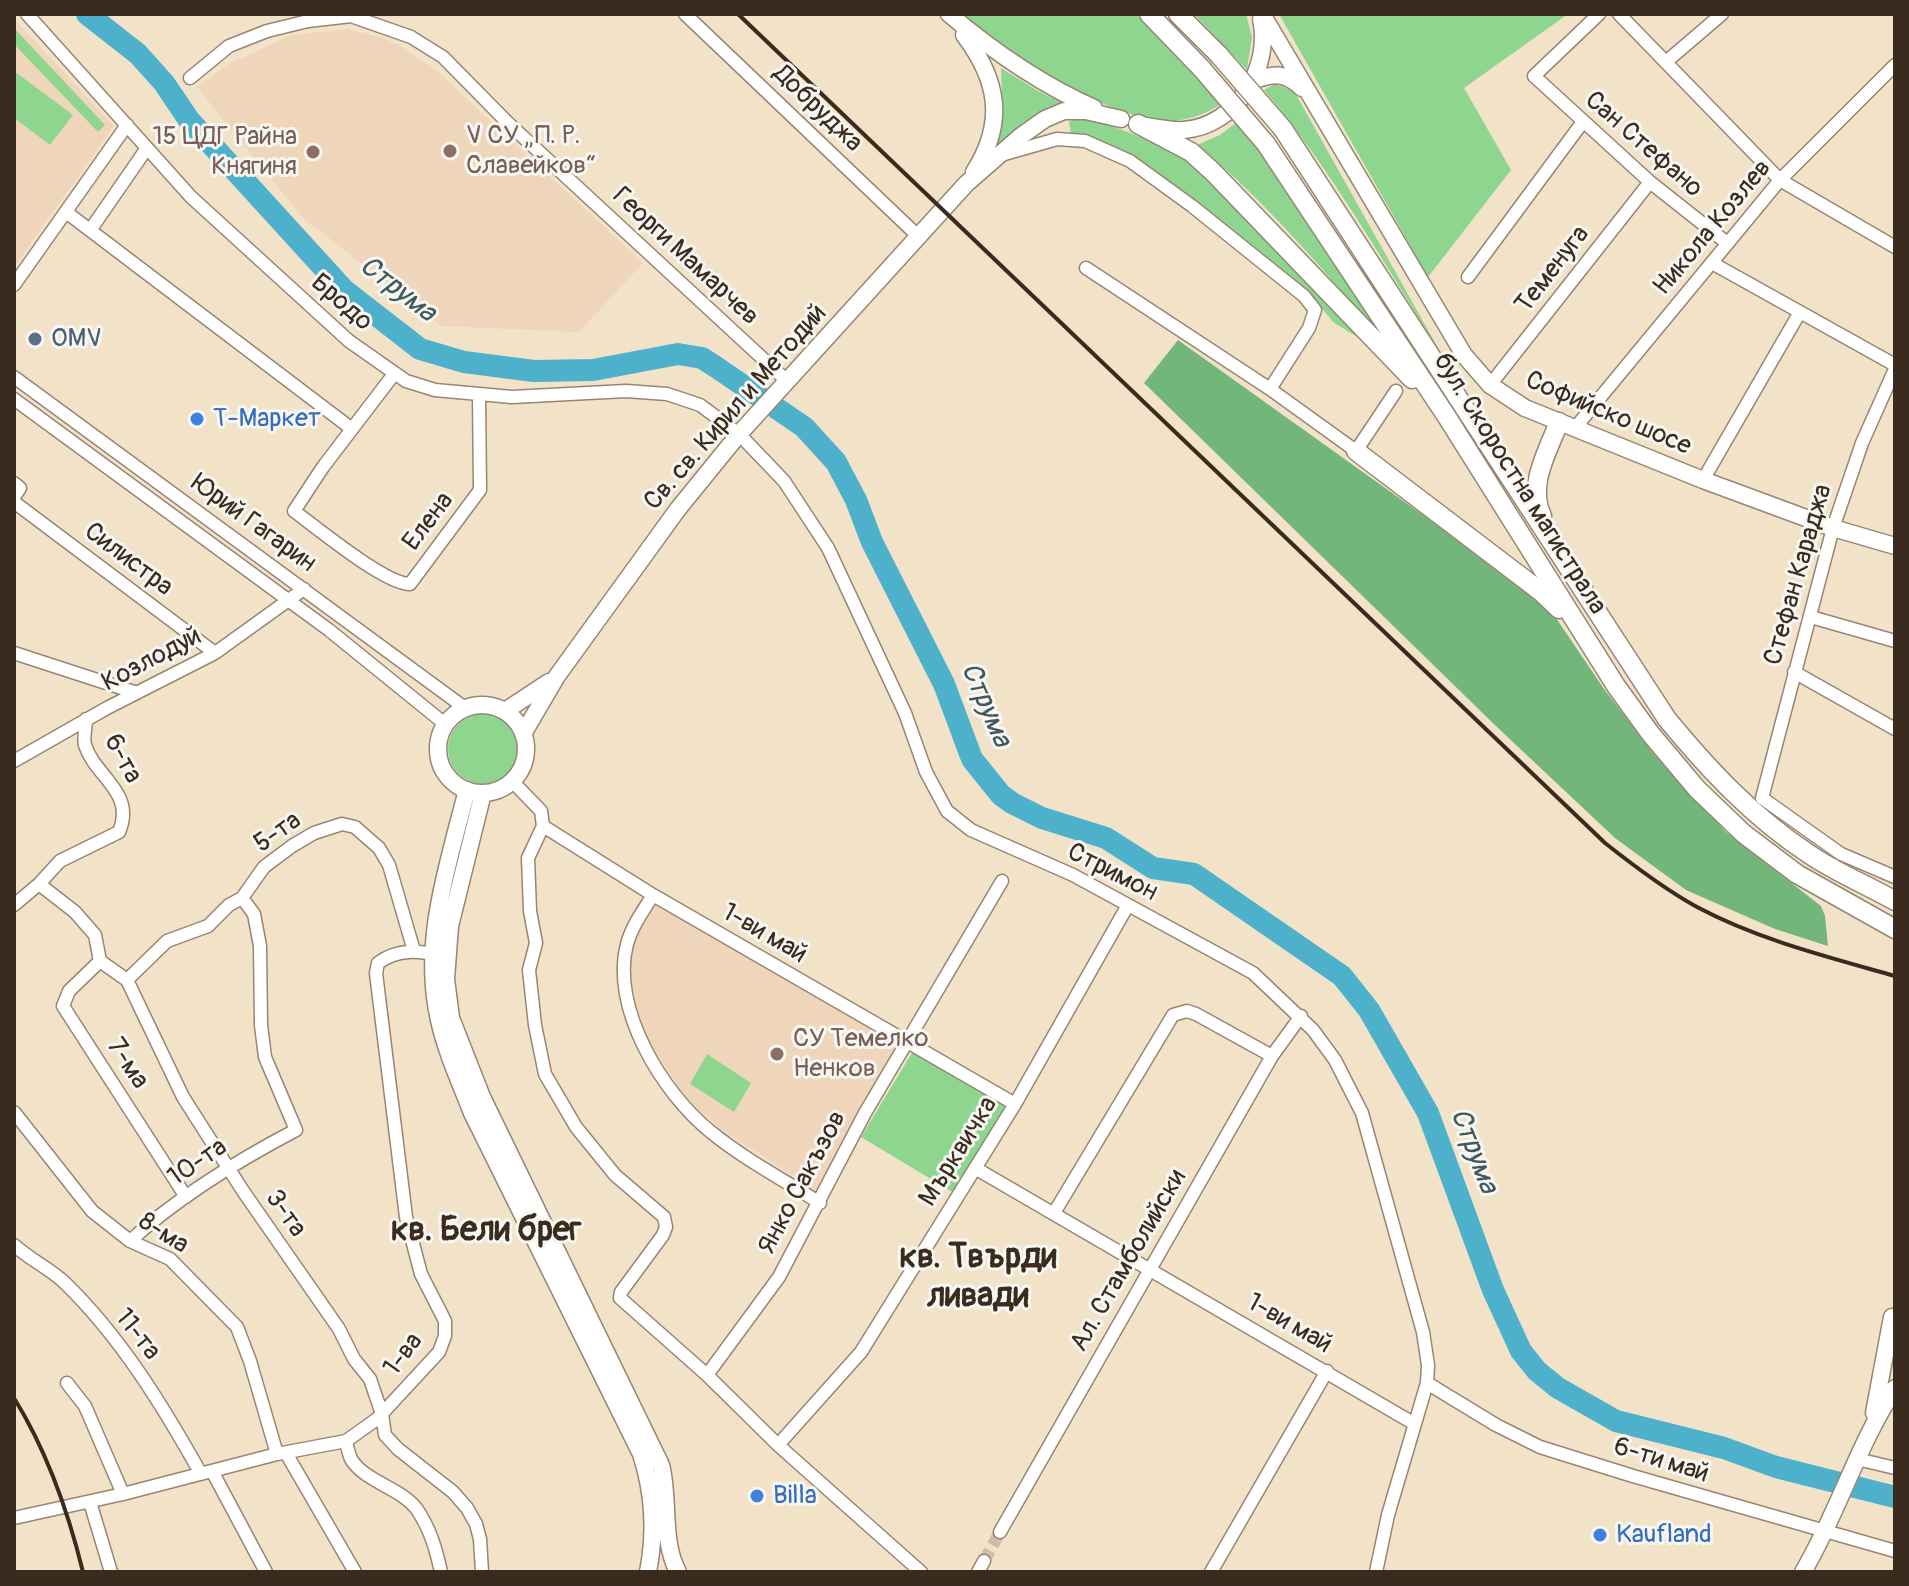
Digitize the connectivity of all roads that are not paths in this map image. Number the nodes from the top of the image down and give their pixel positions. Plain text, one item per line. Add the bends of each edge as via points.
1 (27, 14) edge
2 (685, 14) edge
3 (949, 14) edge
4 (1149, 14) edge
5 (1178, 14) edge
6 (1261, 14) edge
7 (1599, 14) edge
8 (1619, 14) edge
9 (1722, 14) edge
10 (351, 15) edge
11 (1667, 61) junction
12 (1895, 65) edge
13 (190, 78) dead end
14 (1253, 81) junction
15 (1310, 97) junction
16 (1130, 122) junction
17 (1582, 123) junction
18 (127, 125) junction
19 (147, 148) junction
20 (998, 156) junction
21 (1780, 180) junction
22 (1650, 182) junction
23 (966, 184) junction
24 (66, 212) junction
25 (91, 229) junction
26 (919, 237) junction
27 (1727, 243) junction
28 (1895, 247) edge
29 (1712, 263) junction
30 (1086, 268) dead end
31 (1468, 277) dead end
32 (14, 285) edge
33 (1800, 312) junction
34 (1895, 367) edge
35 (394, 374) junction
36 (14, 377) edge
37 (1490, 385) junction
38 (782, 387) junction
39 (1270, 389) junction
40 (1396, 391) dead end
41 (479, 394) junction
42 (14, 399) edge
43 (1447, 417) junction
44 (724, 421) joint
45 (1567, 425) junction
46 (352, 429) junction
47 (744, 429) junction
48 (1356, 451) junction
49 (1703, 480) junction
50 (14, 483) edge
51 (14, 500) edge
52 (1833, 528) junction
53 (1895, 536) edge
54 (1877, 541) junction
55 (1895, 546) edge
56 (1562, 558) junction
57 (304, 589) junction
58 (287, 599) junction
59 (1811, 617) junction
60 (1582, 633) junction
61 (1895, 641) edge
62 (14, 653) edge
63 (215, 653) junction
64 (1794, 672) junction
65 (557, 676) junction
66 (137, 693) junction
67 (465, 708) junction
68 (505, 711) junction
69 (86, 719) junction
70 (445, 724) junction
71 (1895, 729) edge
72 (523, 734) junction
73 (14, 761) edge
74 (512, 781) junction
75 (475, 792) junction
76 (543, 826) junction
77 (1895, 877) edge
78 (1002, 881) dead end
79 (39, 884) junction
80 (653, 895) junction
81 (242, 898) junction
82 (1895, 901) edge
83 (14, 905) edge
84 (1128, 905) junction
85 (1895, 929) edge
86 (414, 951) junction
87 (439, 956) junction
88 (100, 961) junction
89 (127, 980) junction
90 (1301, 1016) junction
91 (910, 1042) junction
92 (1272, 1056) junction
93 (1015, 1104) junction
94 (14, 1112) edge
95 (229, 1167) junction
96 (975, 1168) junction
97 (186, 1197) junction
98 (820, 1203) junction
99 (1054, 1213) junction
100 (130, 1241) junction
101 (14, 1245) edge
102 (1150, 1269) junction
103 (1894, 1320) edge
104 (1327, 1371) junction
105 (707, 1375) junction
106 (67, 1383) dead end
107 (1427, 1383) junction
108 (1895, 1388) edge
109 (382, 1414) junction
110 (1413, 1423) junction
111 (1873, 1423) junction
112 (346, 1441) junction
113 (778, 1445) junction
114 (281, 1454) junction
115 (1855, 1464) junction
116 (1895, 1468) edge
117 (206, 1472) junction
118 (123, 1494) junction
119 (90, 1502) junction
120 (14, 1518) edge
121 (1827, 1526) junction
122 (1000, 1532) tunnel mouth
123 (1895, 1551) edge
124 (111, 1572) edge
125 (266, 1572) edge
126 (355, 1572) edge
127 (441, 1572) edge
128 (482, 1572) edge
129 (648, 1572) edge
130 (678, 1572) edge
131 (921, 1572) edge
132 (1211, 1572) edge
133 (1376, 1572) edge
134 (1803, 1572) edge

1 - 18 street, Бродо
2 - 26 street, Добруджа
3 - 16 main road via 1002,57 1064,95
3 - 23 main road, Св. св. Кирил и Методий via 977,52 993,88 989,145
4 - 43 highway, бул. Скоростна магистрала, bridge via 1266,144
5 - 56 highway, бул. Скоростна магистрала, bridge via 1283,129
6 - 14 main road via 1263,47
6 - 15 main road, Софийско шосе
7 - 17 street, Сан Стефано via 1534,76
8 - 11 street
9 - 11 street
10 - 13 street, Георги Мамарчев via 308,21 229,46
10 - 38 street, Георги Мамарчев via 411,37 443,57
11 - 21 street
12 - 21 street, Никола Козлев
14 - 15 main road, Софийско шосе via 1286,76
14 - 16 main road via 1242,98 1207,124 1184,130
15 - 37 main road, Софийско шосе via 1464,355
16 - 20 main road, Св. св. Кирил и Методий via 1064,111 1045,119
16 - 43 highway via 1191,152 1213,172
17 - 22 street, Сан Стефано
17 - 31 street
18 - 19 street, Бродо
18 - 24 street
19 - 25 street
19 - 35 street, Бродо via 191,197 286,285
20 - 23 main road, Св. св. Кирил и Методий
20 - 39 street via 1057,139 1085,141 1130,161 1304,296 1315,310 1309,328
21 - 27 street, Никола Козлев
21 - 28 street
22 - 27 street, Сан Стефано
22 - 37 street, Теменуга
23 - 26 main road, Св. св. Кирил и Методий
24 - 25 street
24 - 32 street
25 - 46 street
26 - 38 main road, Св. св. Кирил и Методий
27 - 29 street, Никола Козлев
29 - 33 street
29 - 45 street, Никола Козлев
30 - 39 street
33 - 34 street
33 - 49 street
34 - 52 street, Стефан Караджа
35 - 41 street, Бродо via 435,390
35 - 46 street
36 - 57 street, Юрий Гагарин
37 - 45 main road, Софийско шосе via 1513,402
38 - 47 main road, Св. св. Кирил и Методий
39 - 48 street
40 - 48 street
41 - 44 street, Бродо via 667,394 700,405
41 - 46 street, Елена via 480,490 410,584 383,574 294,511
42 - 58 street, Юрий Гагарин
43 - 60 highway, бул. Скоростна магистрала
44 - 47 street, Стримон
45 - 49 main road, Софийско шосе
45 - 56 highway via 1535,492
47 - 65 main road, Св. св. Кирил и Методий via 678,509
47 - 84 street, Стримон via 828,548 947,811 971,830
48 - 60 highway via 1540,591
49 - 52 main road, Софийско шосе
50 - 51 street, Силистра via 20,488
51 - 63 street, Силистра
52 - 54 main road, Софийско шосе
52 - 59 street, Стефан Караджа
53 - 54 street
54 - 55 main road, Софийско шосе
56 - 82 highway, бул. Скоростна магистрала via 1667,719 1714,775 1810,855
57 - 58 street, Козлодуй
57 - 67 street, Юрий Гагарин
58 - 63 street, Козлодуй
58 - 70 street, Юрий Гагарин
59 - 61 street
59 - 64 street, Стефан Караджа
60 - 85 highway, бул. Скоростна магистрала via 1650,733 1744,834 1797,874
62 - 66 street
63 - 66 street, Козлодуй
64 - 71 street
64 - 77 street, Стефан Караджа via 1762,798 1841,854
65 - 68 main road, Св. св. Кирил и Методий
65 - 72 main road, Св. св. Кирил и Методий
66 - 69 street, Козлодуй
67 - 68 main road via 481,705
67 - 70 main road
68 - 72 main road
69 - 73 street, Козлодуй
69 - 79 street, 6-та via 84,745 119,798 125,817 119,832 60,861
70 - 75 main road via 439,739 440,763 454,782
72 - 74 main road via 524,762
74 - 75 main road via 499,790
74 - 76 street, 1-ви май via 541,811
75 - 87 main road via 460,879
76 - 80 street, 1-ви май
76 - 105 street via 528,858 536,943 529,970 545,1074 576,1127 615,1175 664,1217 663,1235 620,1298
78 - 91 street, Янко Сакъзов
79 - 83 street, 6-та
79 - 88 street via 95,935
80 - 91 street, 1-ви май
80 - 98 street via 633,927 625,970 634,1027 657,1070 712,1133
81 - 86 street, 5-та via 264,867 292,846 330,826 355,827 389,865
81 - 89 street, 5-та via 208,926 167,941
81 - 95 street, 10-та via 254,914 260,946 265,1057 296,1130
84 - 90 street, Стримон via 1253,973
84 - 93 street, Мърквичка
86 - 87 street, 1-ва
86 - 109 street, 1-ва via 391,954 378,963 377,994 406,1217 418,1265 445,1321 445,1336 428,1366
87 - 129 main road via 438,1018 472,1113 641,1454 653,1501
87 - 130 main road via 451,1018 482,1097 661,1465 669,1541
88 - 89 street, 3-та
88 - 97 street, 7-ма via 64,997 63,1006
89 - 95 street, 3-та via 183,1097
90 - 92 street, Ал. Стамболийски
90 - 107 street, Стримон via 1335,1060 1362,1113 1423,1332
91 - 93 street, 1-ви май
91 - 98 street, Янко Сакъзов via 865,1113
92 - 99 street via 1196,1014 1173,1015
92 - 102 street, Ал. Стамболийски
93 - 96 street, Мърквичка
94 - 100 street, 8-ма via 92,1211
95 - 97 street, 10-та
95 - 109 street, 3-та via 370,1379
96 - 99 street, 1-ви май
96 - 113 street, Мърквичка via 861,1352
97 - 100 street, 10-та
98 - 105 street, Янко Сакъзов via 779,1277
99 - 102 street, 1-ви май
100 - 114 street, 8-ма via 170,1259 237,1327
101 - 117 street, 11-та via 62,1280 97,1320
102 - 104 street, 1-ви май
102 - 122 street, Ал. Стамболийски
103 - 111 main road
104 - 110 street, 1-ви май
104 - 132 street
105 - 113 street
106 - 118 street via 85,1406
107 - 110 street
107 - 121 street, 6-ти май via 1540,1447
108 - 111 main road
109 - 112 street, 1-ва
109 - 128 street, 3-та via 385,1435 467,1508 480,1539
110 - 133 street
111 - 115 main road
112 - 114 street, 1-ва
112 - 127 street via 351,1459 364,1473 415,1506 433,1537
113 - 131 street
114 - 117 street, 1-ва
114 - 126 street, 8-ма
115 - 116 street
115 - 121 main road
117 - 118 street, 1-ва
117 - 125 street, 11-та
118 - 119 street, 1-ва
119 - 120 street, 1-ва
119 - 124 street
121 - 123 street, 6-ти май
121 - 134 main road

